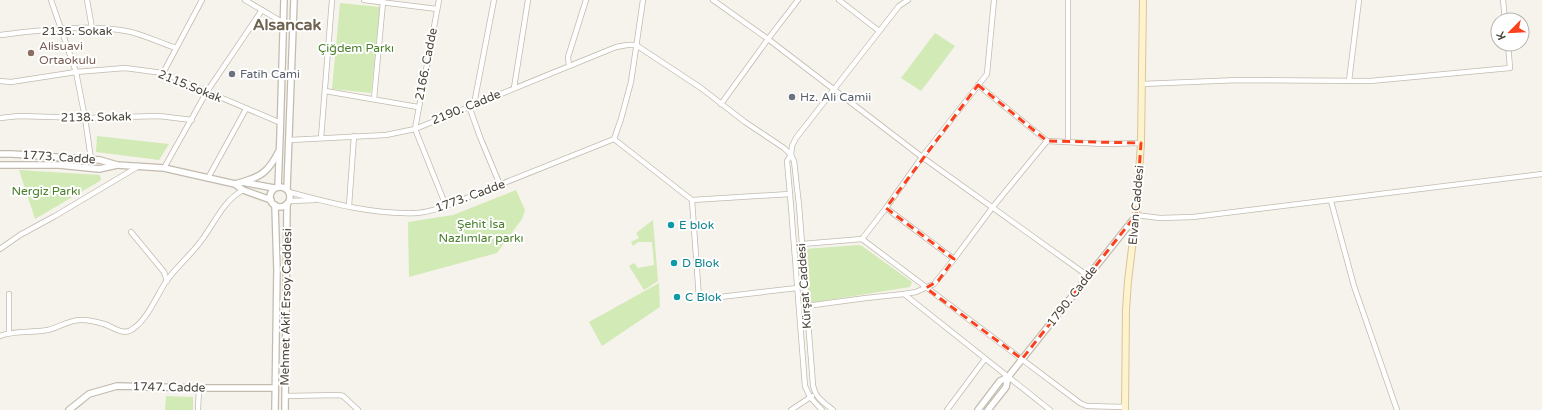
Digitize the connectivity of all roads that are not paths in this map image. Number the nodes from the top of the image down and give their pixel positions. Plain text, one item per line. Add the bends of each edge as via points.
1 (51, 0) edge
2 (87, 0) edge
3 (201, 0) edge
4 (245, 0) edge
5 (284, 0) edge
6 (294, 0) edge
7 (332, 0) edge
8 (364, 0) edge
9 (439, 0) edge
10 (494, 0) edge
11 (528, 0) edge
12 (586, 0) edge
13 (643, 0) edge
14 (713, 0) edge
15 (798, 0) edge
16 (839, 0) edge
17 (908, 0) edge
18 (994, 0) edge
19 (1068, 0) edge
20 (1143, 0) edge
21 (1359, 0) edge
22 (1503, 0) edge
23 (383, 2) junction
24 (437, 9) junction
25 (262, 10) junction
26 (1504, 12) edge
27 (282, 22) junction
28 (60, 28) junction
29 (92, 28) junction
30 (878, 31) junction
31 (0, 35) edge
32 (768, 39) junction
33 (636, 46) junction
34 (176, 48) junction
35 (1509, 52) edge
36 (569, 66) junction
37 (76, 72) junction
38 (162, 73) junction
39 (0, 81) edge
40 (1349, 81) junction
41 (1142, 84) junction
42 (978, 85) junction
43 (514, 88) junction
44 (832, 90) junction
45 (325, 91) junction
46 (206, 92) junction
47 (374, 100) junction
48 (721, 104) junction
49 (471, 105) junction
50 (418, 107) junction
51 (246, 109) junction
52 (0, 118) edge
53 (85, 118) junction
54 (192, 120) junction
55 (281, 123) junction
56 (414, 129) junction
57 (354, 136) junction
58 (322, 138) junction
59 (614, 139) junction
60 (290, 140) junction
61 (1047, 141) junction
62 (1068, 142) junction
63 (1140, 143) junction
64 (280, 149) junction
65 (0, 154) edge
66 (791, 154) junction
67 (922, 157) junction
68 (91, 159) junction
69 (0, 164) edge
70 (117, 165) junction
71 (139, 166) junction
72 (164, 168) junction
73 (1542, 174) edge
74 (208, 178) junction
75 (242, 182) junction
76 (235, 184) junction
77 (500, 185) junction
78 (276, 187) junction
79 (243, 190) junction
80 (288, 190) junction
81 (790, 194) junction
82 (271, 200) junction
83 (319, 200) junction
84 (692, 200) junction
85 (1331, 200) junction
86 (288, 203) junction
87 (275, 206) junction
88 (349, 206) junction
89 (446, 206) junction
90 (886, 208) junction
91 (992, 208) junction
92 (1136, 215) junction
93 (131, 232) dead end
94 (862, 239) junction
95 (802, 244) junction
96 (0, 249) edge
97 (954, 260) junction
98 (1088, 276) junction
99 (167, 281) junction
100 (796, 288) junction
101 (926, 288) junction
102 (9, 294) dead end
103 (904, 294) junction
104 (806, 306) junction
105 (9, 333) junction
106 (0, 336) edge
107 (985, 359) junction
108 (1022, 359) junction
109 (1008, 377) junction
110 (199, 388) junction
111 (276, 388) junction
112 (815, 394) junction
113 (285, 396) junction
114 (810, 397) junction
115 (1125, 408) edge
116 (69, 410) edge
117 (198, 410) edge
118 (275, 410) edge
119 (285, 410) edge
120 (358, 410) edge
121 (791, 410) edge
122 (822, 410) edge
123 (833, 410) edge
124 (947, 410) edge
125 (978, 410) edge
126 (988, 410) edge
127 (1050, 410) edge
128 (1397, 410) edge

1 - 28 street
2 - 29 street
3 - 34 street
4 - 25 street
5 - 27 street
6 - 60 street
7 - 45 street
8 - 23 street
9 - 24 street, 2166. Cadde
10 - 49 street
11 - 43 street
12 - 36 street via 568,57
13 - 33 street
14 - 32 street
15 - 32 street
16 - 30 street
17 - 30 street via 899,6
18 - 42 street via 987,74
19 - 62 street
20 - 41 main road, Elvan Caddesi
21 - 40 street
22 - 26 street
23 - 24 street
23 - 47 street
24 - 50 street, 2166. Cadde
25 - 27 street
25 - 46 street
27 - 55 street
28 - 29 street, 2135. Sokak
28 - 31 street, 2135. Sokak
28 - 37 street
29 - 34 street, 2135. Sokak via 128,32
30 - 44 street
32 - 44 street
32 - 48 street
33 - 36 street, 2190. Cadde via 616,47
33 - 48 street via 685,77
33 - 59 street via 632,82
34 - 38 street
35 - 40 street via 1510,68 1370,82
36 - 43 street, 2190. Cadde
37 - 38 street, 2115.Sokak via 125,68
37 - 39 street, 2115.Sokak via 11,82
37 - 53 street
38 - 46 street, 2115.Sokak
40 - 41 street via 1239,80
41 - 63 main road, Elvan Caddesi
42 - 61 street
42 - 67 street
43 - 49 street, 2190. Cadde
44 - 66 street via 796,138
44 - 67 street
45 - 47 street
45 - 58 street
46 - 51 street, 2115.Sokak
46 - 54 street
47 - 50 street
48 - 66 street
49 - 56 street, 2190. Cadde
49 - 77 street via 480,137
50 - 56 street, 2166. Cadde
51 - 55 street, 2115.Sokak
51 - 74 street
52 - 53 street, 2138. Sokak
53 - 54 street, 2138. Sokak via 160,116
53 - 68 street
54 - 72 street
55 - 64 street
56 - 57 street, 2190. Cadde via 386,135
56 - 89 street
57 - 58 street, 2190. Cadde
57 - 88 street
58 - 60 street, 2190. Cadde
59 - 77 street, 1773. Cadde
59 - 84 street
60 - 80 street
61 - 62 street
61 - 91 street
62 - 63 street
63 - 92 main road, Elvan Caddesi
64 - 75 street via 269,169 260,176
64 - 78 street
65 - 68 street, 1773. Cadde
66 - 81 street, Kürşat Caddesi via 787,161
66 - 95 street, Kürşat Caddesi via 794,162
67 - 90 street
67 - 91 street
68 - 70 street, 1773. Cadde
69 - 70 street, 1773. Cadde via 99,169
70 - 71 street, 1773. Cadde
71 - 72 street, 1773. Cadde
71 - 96 street
72 - 74 street, 1773. Cadde
73 - 85 street
74 - 76 street, 1773. Cadde
75 - 76 street, 1773. Cadde
75 - 78 street, 1773. Cadde
76 - 79 street, 1773. Cadde
77 - 89 street, 1773. Cadde
78 - 80 street
78 - 82 street via 270,194
79 - 82 street, 1773. Cadde
79 - 99 street via 222,208 201,240
80 - 83 street
80 - 86 street
81 - 84 street
81 - 100 street, Kürşat Caddesi
82 - 87 street
83 - 86 street
83 - 88 street, 1773. Cadde
84 - 100 street via 699,298
85 - 92 street via 1193,217 1160,218
85 - 128 street via 1354,286
86 - 87 street via 282,207
86 - 113 street, Mehmet Akif Ersoy Caddesi
87 - 111 street, Mehmet Akif Ersoy Caddesi
88 - 89 street, 1773. Cadde via 418,213
90 - 94 street
90 - 97 street
91 - 97 street
91 - 98 street
92 - 98 street, 1790. Cadde
92 - 115 main road, Elvan Caddesi via 1126,305
93 - 99 street via 164,272
94 - 95 street
94 - 101 street
95 - 104 street, Kürşat Caddesi
97 - 101 street via 938,281
98 - 108 street, 1790. Cadde
99 - 105 street via 143,319 134,329 126,332 82,320 69,321 34,332
100 - 114 street, Kürşat Caddesi via 805,386
101 - 103 street
101 - 108 street
102 - 105 street
103 - 104 street
103 - 107 street
104 - 112 street, Kürşat Caddesi
105 - 106 street
107 - 109 street
107 - 124 street
108 - 109 street, 1790. Cadde
108 - 115 street via 1084,405
109 - 125 street, 1790. Cadde via 1000,381
109 - 126 street, 1790. Cadde via 1006,387
109 - 127 street
110 - 111 street, 1747. Cadde
110 - 116 street, 1747. Cadde via 117,386 89,394
110 - 117 street
111 - 118 street, Mehmet Akif Ersoy Caddesi
112 - 114 street
112 - 123 street
113 - 119 street, Mehmet Akif Ersoy Caddesi
113 - 120 street via 343,396
114 - 121 street
114 - 122 street, Kürşat Caddesi

